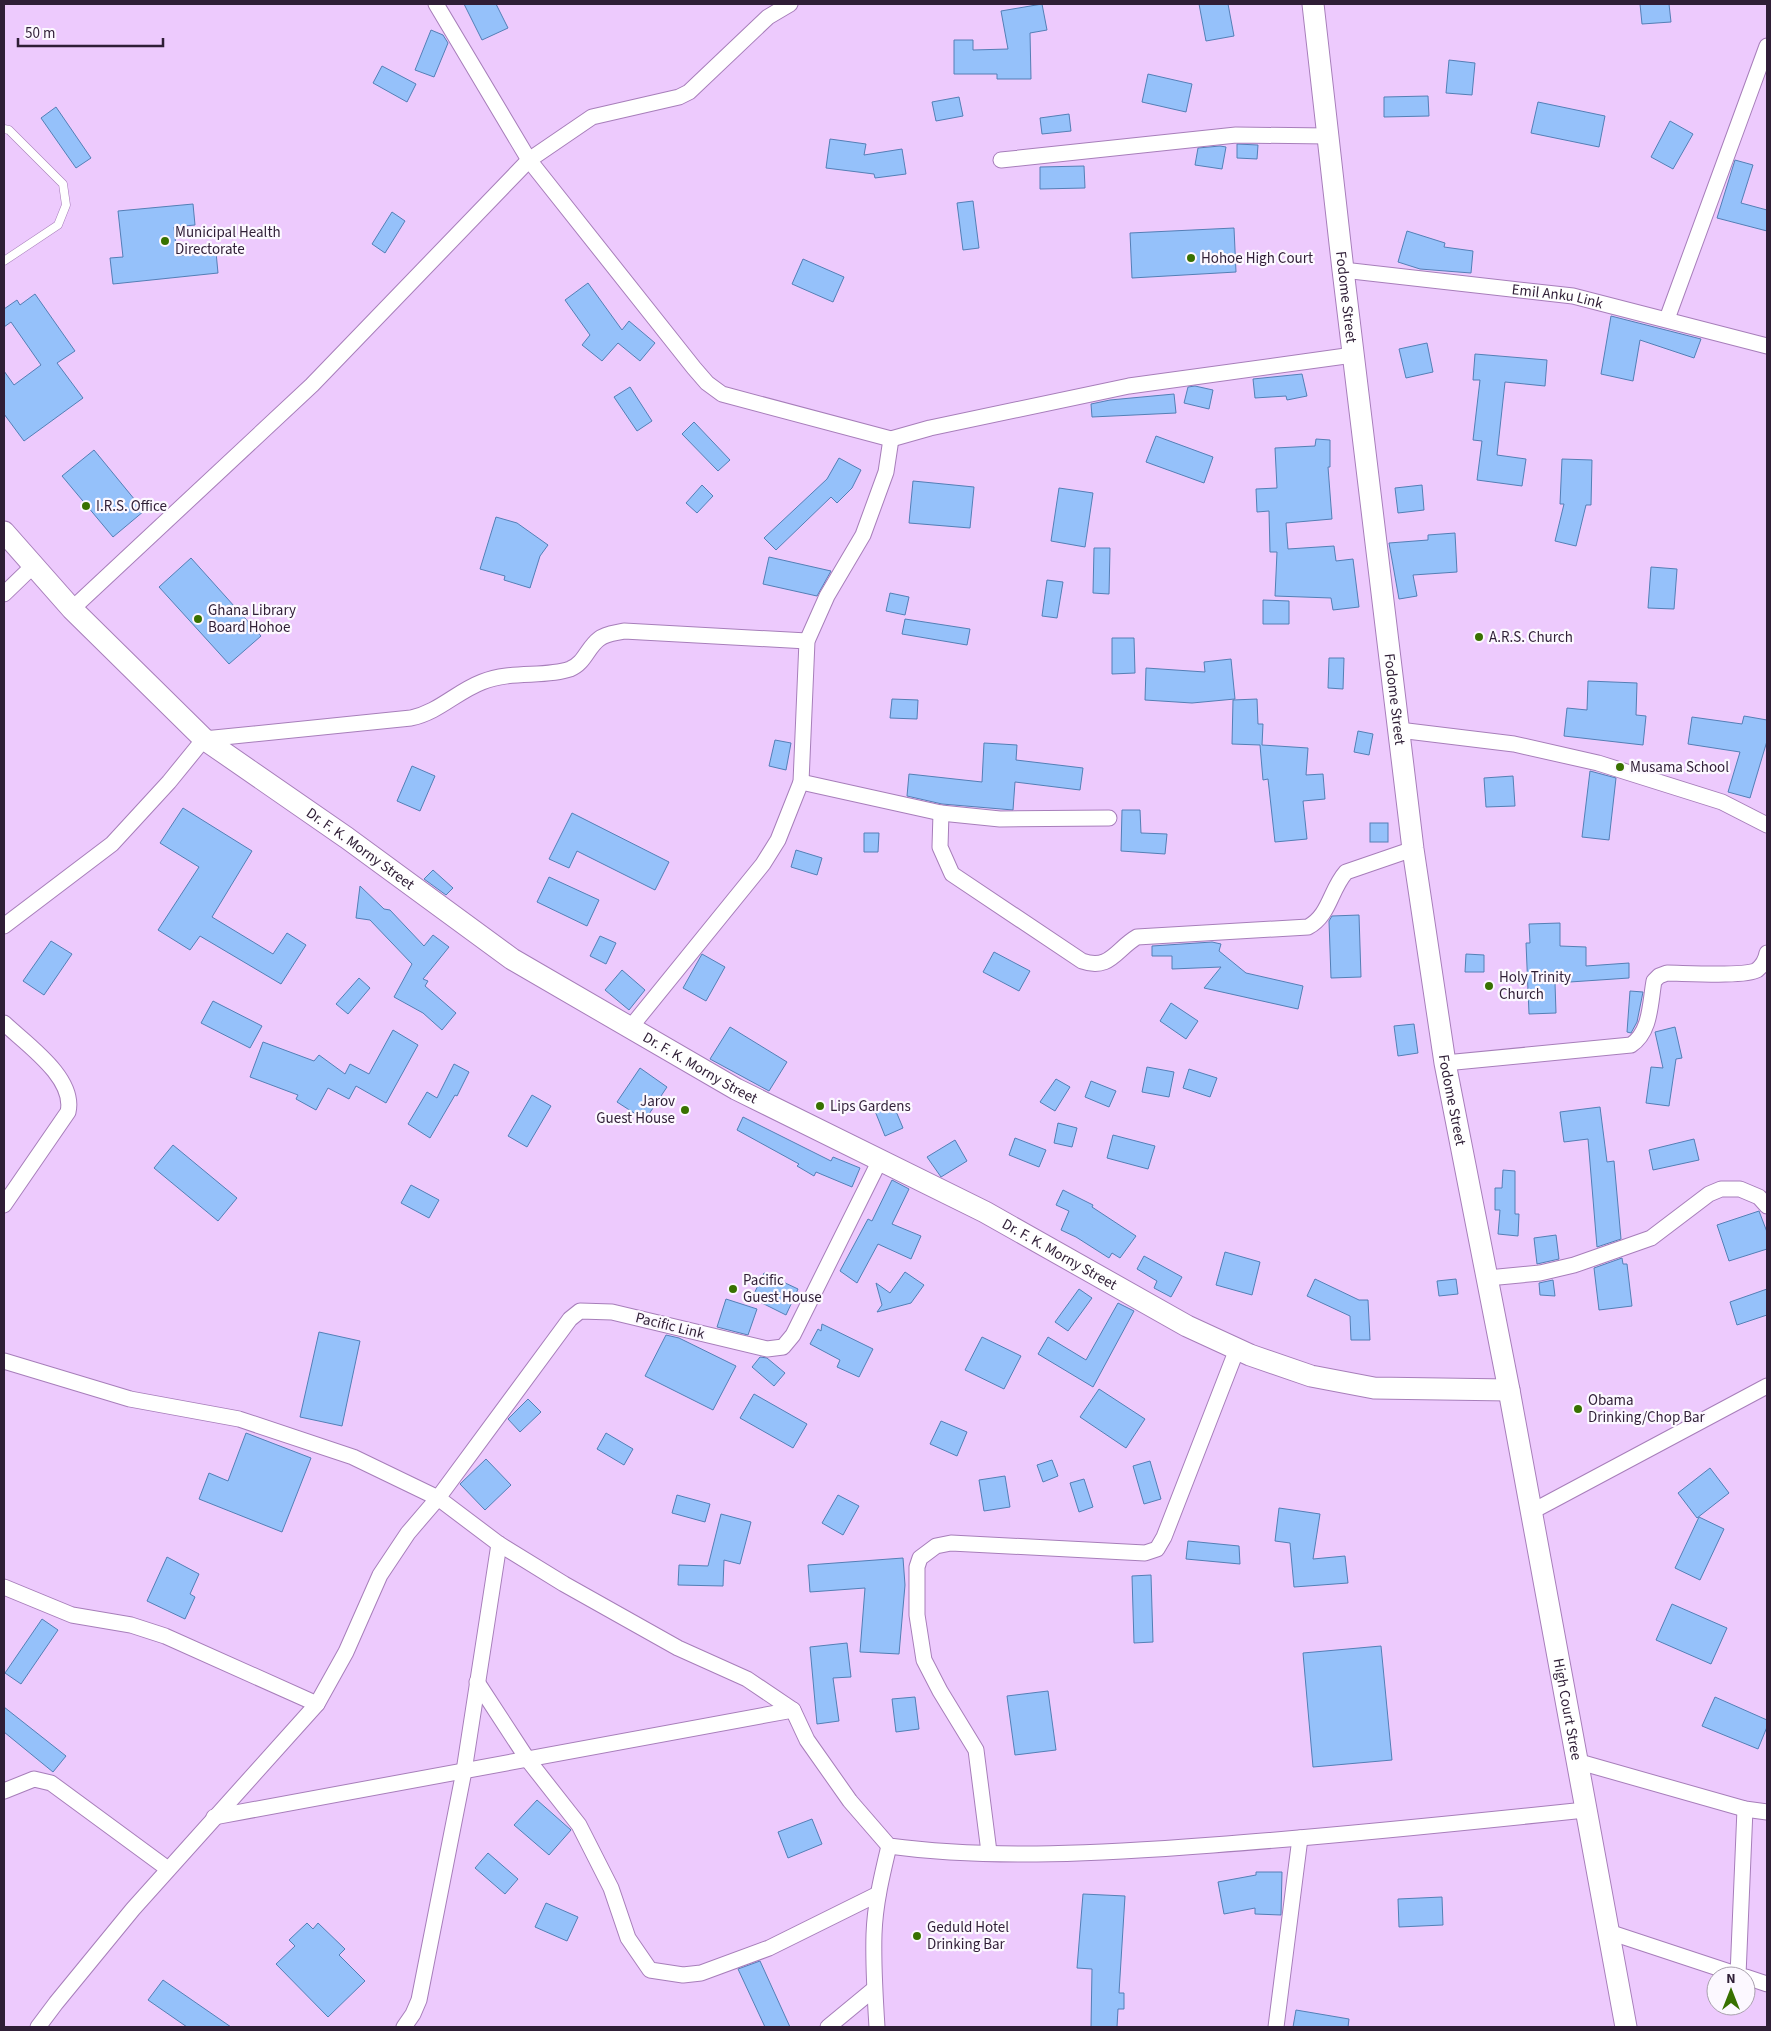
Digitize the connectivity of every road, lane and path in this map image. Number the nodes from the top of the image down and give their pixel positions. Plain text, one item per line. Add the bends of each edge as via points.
1 (436, 4) edge
2 (790, 4) edge
3 (1313, 4) edge
4 (1767, 46) edge
5 (4, 130) edge
6 (1328, 136) junction
7 (529, 160) junction
8 (1001, 160) dead end
9 (4, 261) edge
10 (1343, 270) junction
11 (1667, 319) junction
12 (1767, 346) edge
13 (1353, 356) junction
14 (891, 439) junction
15 (4, 532) edge
16 (33, 566) junction
17 (4, 594) edge
18 (72, 609) junction
19 (807, 642) junction
20 (1399, 730) junction
21 (204, 739) junction
22 (801, 782) junction
23 (940, 813) junction
24 (1109, 818) dead end
25 (1767, 825) edge
26 (1413, 849) junction
27 (4, 926) edge
28 (1767, 953) edge
29 (4, 1023) edge
30 (630, 1028) junction
31 (1445, 1063) junction
32 (880, 1160) junction
33 (4, 1206) edge
34 (1767, 1206) edge
35 (1488, 1278) junction
36 (1237, 1350) junction
37 (4, 1361) edge
38 (1767, 1386) edge
39 (1509, 1390) junction
40 (438, 1498) junction
41 (1531, 1512) junction
42 (499, 1544) junction
43 (4, 1587) edge
44 (477, 1682) junction
45 (317, 1704) junction
46 (792, 1710) junction
47 (528, 1760) junction
48 (1576, 1760) junction
49 (464, 1771) junction
50 (4, 1791) edge
51 (1745, 1809) junction
52 (1585, 1810) junction
53 (1767, 1812) edge
54 (214, 1817) junction
55 (1300, 1838) junction
56 (889, 1846) junction
57 (988, 1852) junction
58 (168, 1869) junction
59 (878, 1894) junction
60 (1609, 1932) junction
61 (1712, 1966) edge
62 (1742, 1966) edge
63 (874, 1989) junction
64 (38, 2027) edge
65 (404, 2027) edge
66 (828, 2027) edge
67 (878, 2027) edge
68 (1276, 2027) edge
69 (1626, 2027) edge

1 - 7 street
2 - 7 street via 768,17 689,92 592,117
3 - 6 street, Fodome Street
4 - 11 street
5 - 9 lane via 9,130 63,184 66,205 58,225
6 - 8 street via 1236,136
6 - 10 street, Fodome Street
7 - 14 street via 707,383 722,394
7 - 18 street via 312,385
10 - 11 street, Emil Anku Link via 1573,296
10 - 13 street, Fodome Street
11 - 12 street, Emil Anku Link
13 - 14 street via 1128,386
13 - 20 street, Fodome Street
14 - 19 street via 886,472 863,535 828,596
15 - 16 street, Dr. F. K. Morny Street
16 - 17 street
16 - 18 street, Dr. F. K. Morny Street
18 - 21 street, Dr. F. K. Morny Street
19 - 21 street via 624,631 598,639 579,664 569,669 507,674 481,682 428,714
19 - 22 street
20 - 25 street via 1514,744 1598,763 1722,802
20 - 26 street, Fodome Street
21 - 27 street via 112,844
21 - 30 street, Dr. F. K. Morny Street via 347,838 512,959
22 - 23 street
22 - 30 street via 778,840 763,864
23 - 24 street via 1000,819
23 - 26 street via 940,847 952,874 1091,964 1111,959 1136,937 1308,927 1323,916 1340,878 1346,872
26 - 31 street, Fodome Street
28 - 31 street via 1756,970 1743,973 1667,973 1659,976 1654,981 1645,1030 1641,1039 1631,1044
29 - 33 street via 58,1073 69,1105 68,1112
30 - 32 street, Dr. F. K. Morny Street via 736,1089
31 - 35 street, Fodome Street
32 - 36 street, Dr. F. K. Morny Street via 985,1212 1187,1326
32 - 40 street, Pacific Link via 793,1335 783,1347 767,1350 612,1312 580,1311 570,1319
34 - 35 street via 1759,1196 1740,1189 1721,1189 1709,1194 1651,1238 1540,1274
35 - 39 street, Fodome Street
36 - 39 street, Dr. F. K. Morny Street via 1311,1376 1374,1388
36 - 57 street via 1157,1549 1144,1553 951,1543 936,1546 920,1558 917,1566 917,1615 924,1660 976,1750
37 - 40 street via 130,1398 240,1419 353,1456
38 - 41 street
39 - 41 street, High Court Stree
40 - 42 street
40 - 45 street via 408,1533 380,1575 346,1652
41 - 48 street, High Court Stree
42 - 44 street
42 - 46 street via 678,1648 747,1679
43 - 45 street via 72,1615 131,1625 166,1636
44 - 47 street
44 - 49 street
45 - 54 street
46 - 47 street
46 - 56 street via 807,1740 850,1801
47 - 49 street
47 - 59 street via 579,1825 611,1888 628,1938 650,1970 683,1975 701,1973 770,1948
48 - 51 street
48 - 52 street, High Court Stree
49 - 54 street
49 - 65 street via 419,2000
50 - 58 street via 34,1780 51,1783
51 - 53 street
51 - 62 street
52 - 55 street
52 - 60 street, High Court Stree
54 - 58 street
55 - 57 street via 1114,1852
55 - 68 street
56 - 57 street
56 - 59 street
58 - 64 street
59 - 63 street
60 - 61 street
60 - 69 street, High Court Stree
63 - 66 street
63 - 67 street

